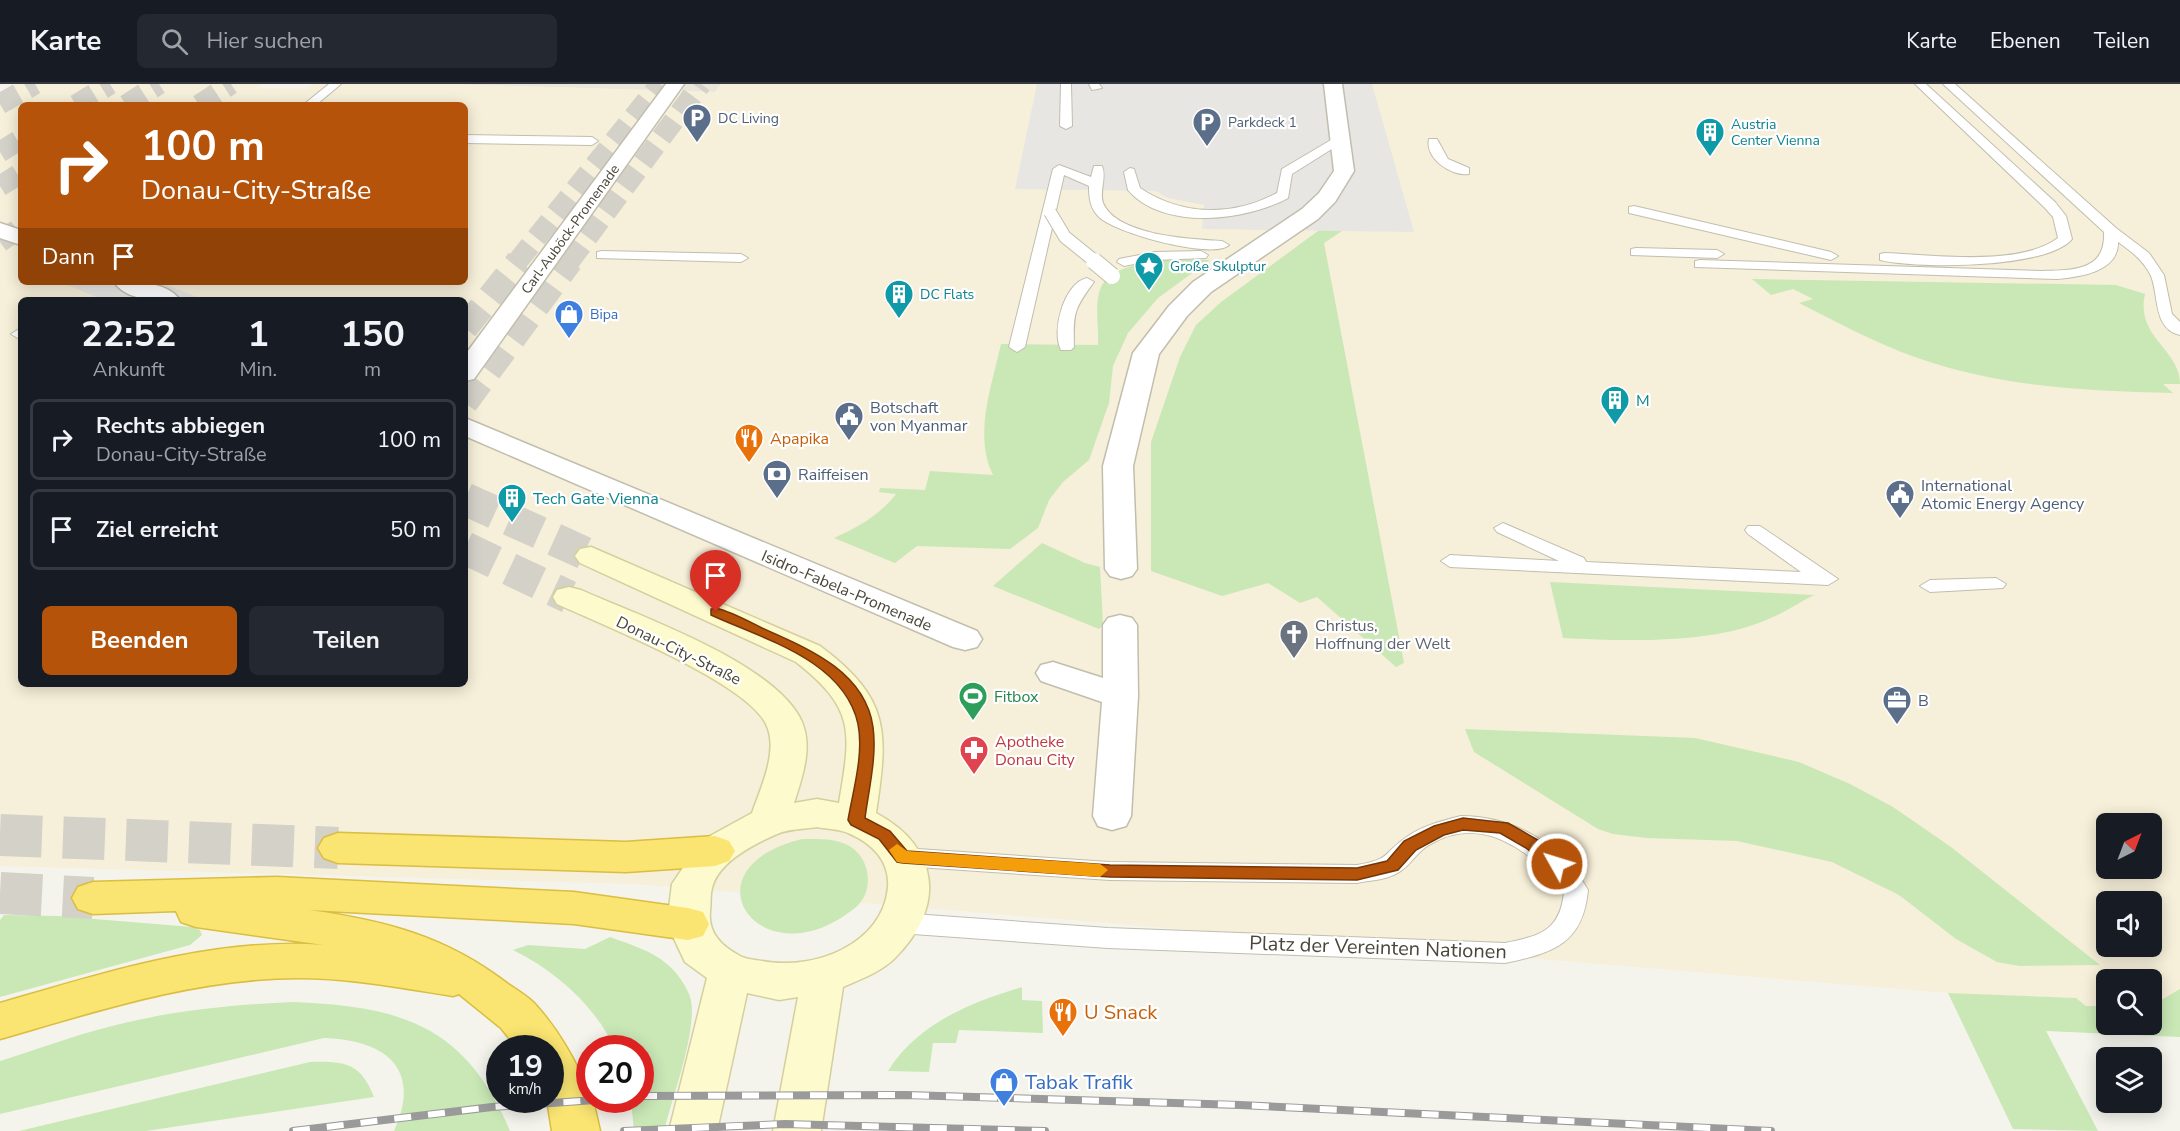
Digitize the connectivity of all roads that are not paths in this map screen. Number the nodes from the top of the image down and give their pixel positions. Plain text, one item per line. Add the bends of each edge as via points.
1 (336, 84) edge
2 (675, 84) edge
3 (1065, 84) edge
4 (1333, 84) edge
5 (1920, 84) edge
6 (1948, 84) edge
7 (313, 102) edge
8 (1066, 126) dead end
9 (468, 139) edge
10 (1340, 140) junction
11 (592, 141) dead end
12 (1433, 142) dead end
13 (1098, 169) dead end
14 (1465, 171) dead end
15 (1130, 172) dead end
16 (1096, 184) junction
17 (1634, 210) dead end
18 (1050, 212) junction
19 (0, 230) edge
20 (2111, 231) junction
21 (18, 237) edge
22 (1222, 245) dead end
23 (1636, 252) dead end
24 (602, 255) dead end
25 (1210, 256) dead end
26 (1831, 256) junction
27 (741, 258) dead end
28 (1124, 262) dead end
29 (1700, 264) dead end
30 (1112, 276) dead end
31 (1087, 282) dead end
32 (133, 285) edge
33 (2165, 292) junction
34 (161, 297) edge
35 (2180, 298) edge
36 (2180, 331) edge
37 (1066, 346) dead end
38 (1017, 347) dead end
39 (468, 369) edge
40 (468, 427) edge
41 (1503, 528) dead end
42 (1754, 530) dead end
43 (591, 556) tunnel mouth
44 (1450, 561) dead end
45 (1586, 566) junction
46 (1121, 569) dead end
47 (1996, 584) dead end
48 (1930, 586) dead end
49 (568, 597) tunnel mouth
50 (1120, 625) dead end
51 (964, 639) dead end
52 (1053, 674) dead end
53 (1120, 696) junction
54 (1112, 816) dead end
55 (769, 820) junction
56 (856, 820) junction
57 (338, 848) tunnel mouth
58 (716, 851) junction
59 (903, 857) junction
60 (899, 923) junction
61 (688, 924) junction
62 (730, 972) junction
63 (823, 977) junction
64 (476, 983) junction
65 (0, 1021) edge
66 (533, 1035) edge
67 (564, 1087) edge
68 (576, 1131) edge
69 (693, 1131) edge
70 (797, 1131) edge

1 - 7 lane
2 - 39 street, Carl-Auböck-Promenade
3 - 8 lane
4 - 10 street
5 - 26 lane via 2050,205 2059,216 2065,239 2060,246 2028,257
6 - 20 lane
9 - 11 lane
10 - 15 lane via 1286,172 1283,195 1239,212 1195,211 1158,204 1134,190
10 - 46 street via 1344,171 1327,197 1310,214 1202,287 1146,353 1118,466
12 - 14 lane via 1438,158
13 - 16 lane
16 - 18 lane via 1059,169
16 - 22 lane via 1096,202 1101,213 1114,222 1165,240
17 - 26 lane
18 - 30 lane, bridge via 1065,237
18 - 38 lane
19 - 21 street
20 - 29 lane via 2113,241 2107,257 2098,266 2073,274
20 - 33 lane via 2135,246 2157,270
23 - 26 lane
24 - 27 lane
25 - 28 lane via 1155,256
31 - 37 lane via 1072,295 1066,320
32 - 34 street
33 - 35 lane
33 - 36 lane via 2165,315
40 - 51 street, Isidro-Fabela-Promenade
41 - 45 lane
42 - 45 lane via 1825,579
43 - 56 main road via 808,654 831,669 859,705 866,725 867,748
44 - 45 lane
47 - 48 lane
49 - 55 main road, Donau-City-Straße via 723,669 762,693 774,706 784,723 787,756
50 - 53 street
52 - 53 street
53 - 54 street
55 - 56 main road via 817,813
55 - 58 main road
56 - 59 main road via 884,835
57 - 58 highway via 626,857
58 - 61 main road via 692,884
59 - 60 main road via 909,876 907,905
59 - 60 lane, Platz der Vereinten Nationen via 1110,871 1357,874 1392,866 1410,846 1439,830 1463,824 1503,828 1532,844 1557,864 1576,890 1572,918 1559,933 1540,946 1505,953 1108,938
60 - 63 main road via 880,946 861,960
61 - 62 main road via 700,950
61 - 64 highway via 574,908 277,893 93,898 341,931 414,948
62 - 63 main road via 779,982
62 - 69 main road
63 - 70 main road
64 - 65 highway via 361,964 285,962 176,976 99,992
64 - 66 highway via 517,1015
67 - 68 highway via 572,1104

